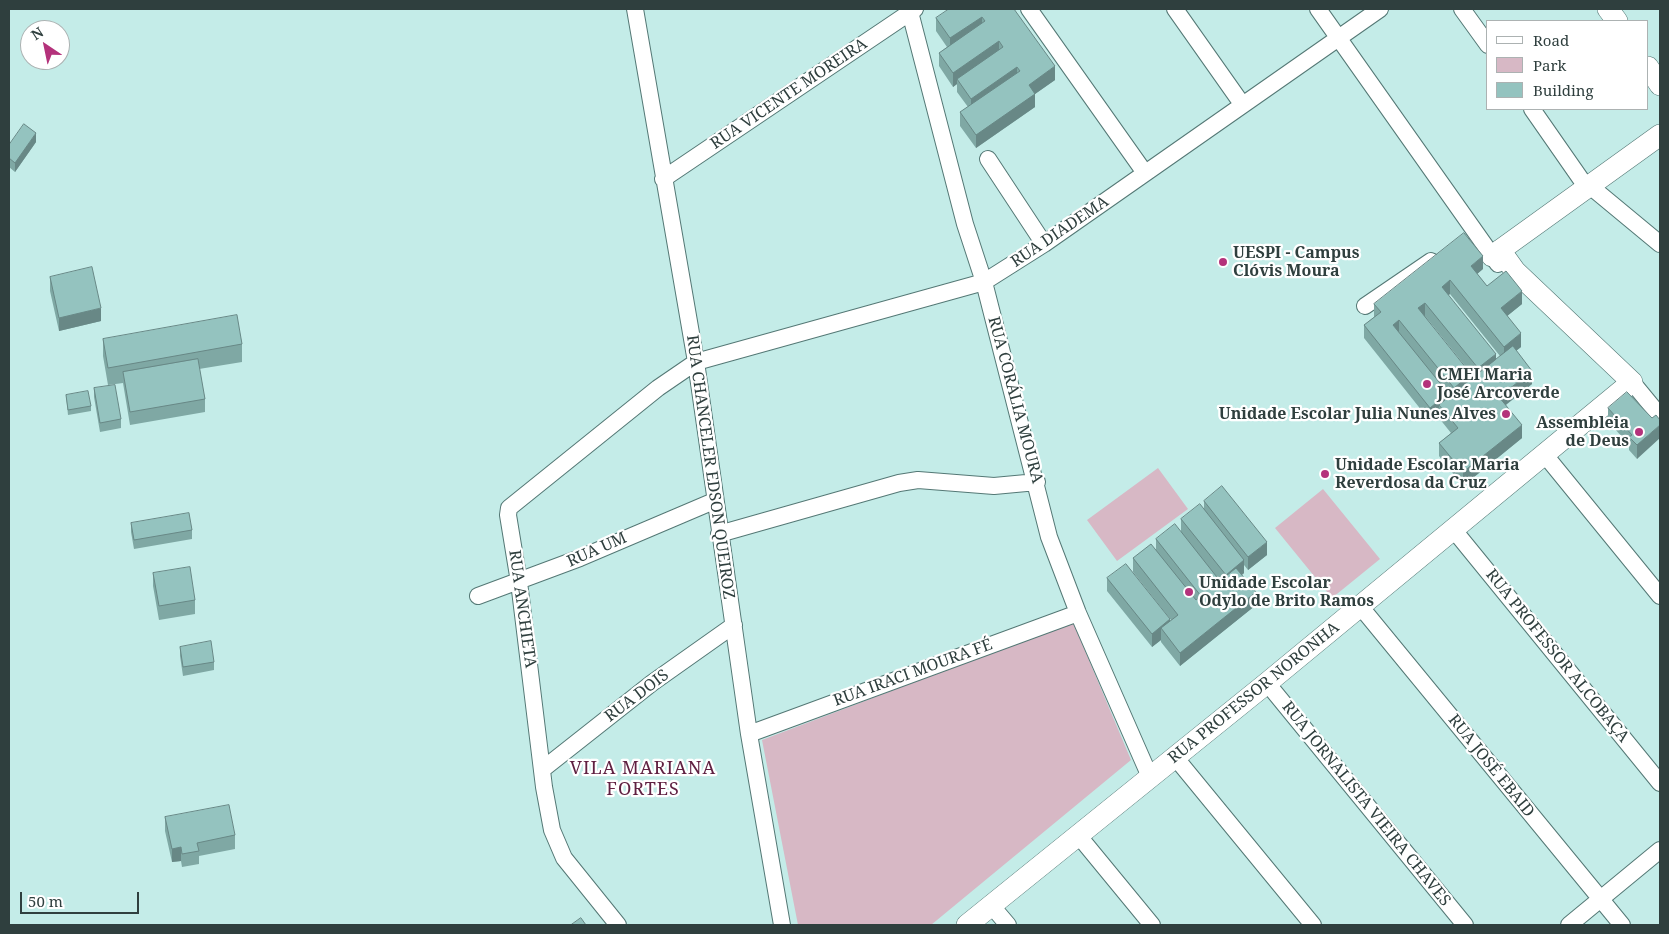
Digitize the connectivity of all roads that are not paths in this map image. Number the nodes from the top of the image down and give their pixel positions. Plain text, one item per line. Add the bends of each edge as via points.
1 (635, 9) edge
2 (1029, 9) edge
3 (1175, 9) edge
4 (1318, 9) edge
5 (1380, 9) edge
6 (1462, 9) edge
7 (1608, 9) edge
8 (912, 10) edge
9 (1615, 20) edge
10 (1339, 38) junction
11 (1486, 42) edge
12 (1649, 69) edge
13 (1660, 86) edge
14 (1242, 104) junction
15 (1533, 110) edge
16 (1660, 135) edge
17 (988, 159) dead end
18 (1145, 173) junction
19 (663, 179) junction
20 (1588, 187) junction
21 (1474, 231) junction
22 (1458, 242) edge
23 (1044, 244) junction
24 (1660, 244) edge
25 (1443, 253) edge
26 (1496, 253) junction
27 (984, 282) junction
28 (1365, 306) dead end
29 (1606, 356) junction
30 (696, 362) junction
31 (1632, 382) junction
32 (1604, 407) junction
33 (1660, 416) edge
34 (1545, 455) junction
35 (1037, 482) junction
36 (714, 501) junction
37 (1453, 529) junction
38 (719, 534) junction
39 (519, 582) junction
40 (478, 596) dead end
41 (1660, 596) edge
42 (1360, 606) junction
43 (1078, 613) junction
44 (734, 625) junction
45 (1267, 684) junction
46 (749, 734) junction
47 (1175, 757) junction
48 (543, 769) junction
49 (1150, 777) junction
50 (1660, 783) edge
51 (1078, 836) junction
52 (1660, 850) edge
53 (1601, 900) junction
54 (991, 905) junction
55 (618, 925) edge
56 (782, 925) edge
57 (967, 925) edge
58 (1008, 925) edge
59 (1152, 925) edge
60 (1313, 925) edge
61 (1465, 925) edge
62 (1569, 925) edge
63 (1622, 925) edge

1 - 19 street, RUA CHANCELER EDSON QUEIROZ
2 - 18 street
3 - 14 street
4 - 10 street
5 - 10 street, RUA DIADEMA
6 - 11 street
7 - 9 street
8 - 19 street, RUA VICENTE MOREIRA
8 - 27 street, RUA CORÁLIA MOURA via 965,224
10 - 14 street, RUA DIADEMA
10 - 21 street
12 - 13 street
14 - 18 street, RUA DIADEMA
15 - 20 street
16 - 20 street
17 - 23 street
18 - 23 street, RUA DIADEMA
19 - 30 street, RUA CHANCELER EDSON QUEIROZ
20 - 24 street
20 - 26 street
21 - 22 street
21 - 26 street
23 - 27 street, RUA DIADEMA
25 - 28 street
26 - 29 street
27 - 30 street, RUA DIADEMA
27 - 35 street, RUA CORÁLIA MOURA
29 - 31 street
29 - 32 street via 1614,376
30 - 36 street, RUA CHANCELER EDSON QUEIROZ
30 - 39 street, RUA ANCHIETA via 658,388 510,508 508,515
31 - 32 street, RUA PROFESSOR NORONHA
31 - 33 street
32 - 34 street, RUA PROFESSOR NORONHA
34 - 37 street, RUA PROFESSOR NORONHA
34 - 41 street
35 - 38 street via 994,486 928,480 899,483
35 - 43 street, RUA CORÁLIA MOURA via 1049,536
36 - 38 street, RUA CHANCELER EDSON QUEIROZ
36 - 39 street, RUA UM
37 - 42 street, RUA PROFESSOR NORONHA
37 - 50 street, RUA PROFESSOR ALCOBAÇA
38 - 44 street, RUA CHANCELER EDSON QUEIROZ
39 - 40 street, RUA UM
39 - 48 street, RUA ANCHIETA
42 - 45 street, RUA PROFESSOR NORONHA
42 - 53 street, RUA JOSÉ EBAID
43 - 46 street, RUA IRACI MOURA FÉ
43 - 49 street, RUA CORÁLIA MOURA
44 - 46 street, RUA CHANCELER EDSON QUEIROZ
44 - 48 street, RUA DOIS via 652,683
45 - 47 street, RUA PROFESSOR NORONHA
45 - 61 street, RUA JORNALISTA VIEIRA CHAVES
46 - 56 street, RUA CHANCELER EDSON QUEIROZ
47 - 49 street, RUA PROFESSOR NORONHA
47 - 60 street
48 - 55 street, RUA ANCHIETA via 547,806 558,848
49 - 51 street, RUA PROFESSOR NORONHA
51 - 54 street, RUA PROFESSOR NORONHA
51 - 59 street
52 - 53 street
53 - 62 street
53 - 63 street, RUA JOSÉ EBAID
54 - 57 street, RUA PROFESSOR NORONHA
54 - 58 street

